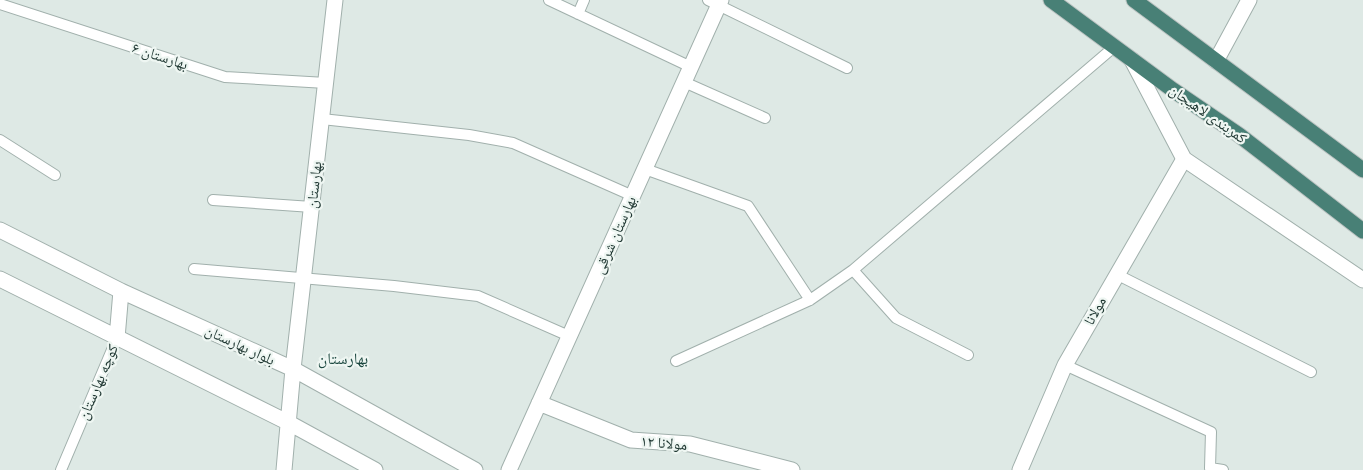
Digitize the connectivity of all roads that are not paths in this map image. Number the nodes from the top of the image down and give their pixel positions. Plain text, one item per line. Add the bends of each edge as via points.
1 (335, 0) edge
2 (550, 0) edge
3 (584, 0) edge
4 (1051, 0) edge
5 (1134, 0) edge
6 (1249, 0) edge
7 (716, 1) edge
8 (0, 4) edge
9 (578, 14) junction
10 (1114, 46) junction
11 (1132, 60) junction
12 (1216, 61) junction
13 (691, 67) junction
14 (847, 68) dead end
15 (684, 82) junction
16 (326, 83) junction
17 (765, 118) dead end
18 (322, 119) junction
19 (0, 140) edge
20 (1184, 159) junction
21 (645, 169) junction
22 (1363, 170) edge
23 (55, 175) dead end
24 (633, 196) junction
25 (213, 200) dead end
26 (312, 207) junction
27 (0, 230) edge
28 (1363, 231) edge
29 (194, 269) dead end
30 (853, 270) junction
31 (1116, 274) junction
32 (304, 278) junction
33 (0, 279) edge
34 (1363, 280) edge
35 (121, 291) junction
36 (810, 300) junction
37 (569, 336) junction
38 (117, 338) junction
39 (968, 355) dead end
40 (676, 361) dead end
41 (1065, 365) junction
42 (293, 369) junction
43 (1311, 372) dead end
44 (539, 403) junction
45 (289, 423) junction
46 (61, 470) edge
47 (284, 470) edge
48 (375, 470) edge
49 (475, 470) edge
50 (509, 470) edge
51 (792, 470) edge
52 (1020, 470) edge
53 (1223, 470) edge

1 - 16 street, بهارستان
2 - 9 lane
3 - 9 lane
4 - 10 highway, کمربندی لاهیجان
5 - 12 highway
6 - 12 street
7 - 13 street, بهارستان شرقی
7 - 14 lane
8 - 16 lane, بهارستان ۶ via 225,77
9 - 13 lane
10 - 11 highway, کمربندی لاهیجان
10 - 30 lane
11 - 20 street
11 - 28 highway, کمربندی لاهیجان via 1240,135
12 - 22 highway
13 - 15 street, بهارستان شرقی
15 - 17 lane
15 - 21 street, بهارستان شرقی
16 - 18 street, بهارستان
18 - 24 lane via 469,135 513,144
18 - 26 street, بهارستان
19 - 23 lane
20 - 31 street, مولانا
20 - 34 street
21 - 24 street, بهارستان شرقی
21 - 36 lane via 748,206
24 - 37 street, بهارستان شرقی
25 - 26 lane
26 - 32 street, بهارستان
27 - 35 street, بلوار بهارستان
29 - 32 lane
30 - 36 lane
30 - 39 lane via 896,318
31 - 41 street, مولانا
31 - 43 lane
32 - 37 lane via 478,296
32 - 42 street, بهارستان
33 - 38 street
35 - 38 street, کوچه بهارستان
35 - 42 street, بلوار بهارستان
36 - 40 lane
37 - 44 street, بهارستان شرقی
38 - 45 street
38 - 46 lane, کوچه بهارستان
41 - 52 street, مولانا
41 - 53 lane via 1211,432 1210,468
42 - 45 street, بهارستان
42 - 49 street, بلوار بهارستان
44 - 50 street, بهارستان شرقی
44 - 51 street, مولانا ۱۲ via 631,440 690,444
45 - 47 street, بهارستان
45 - 48 street

